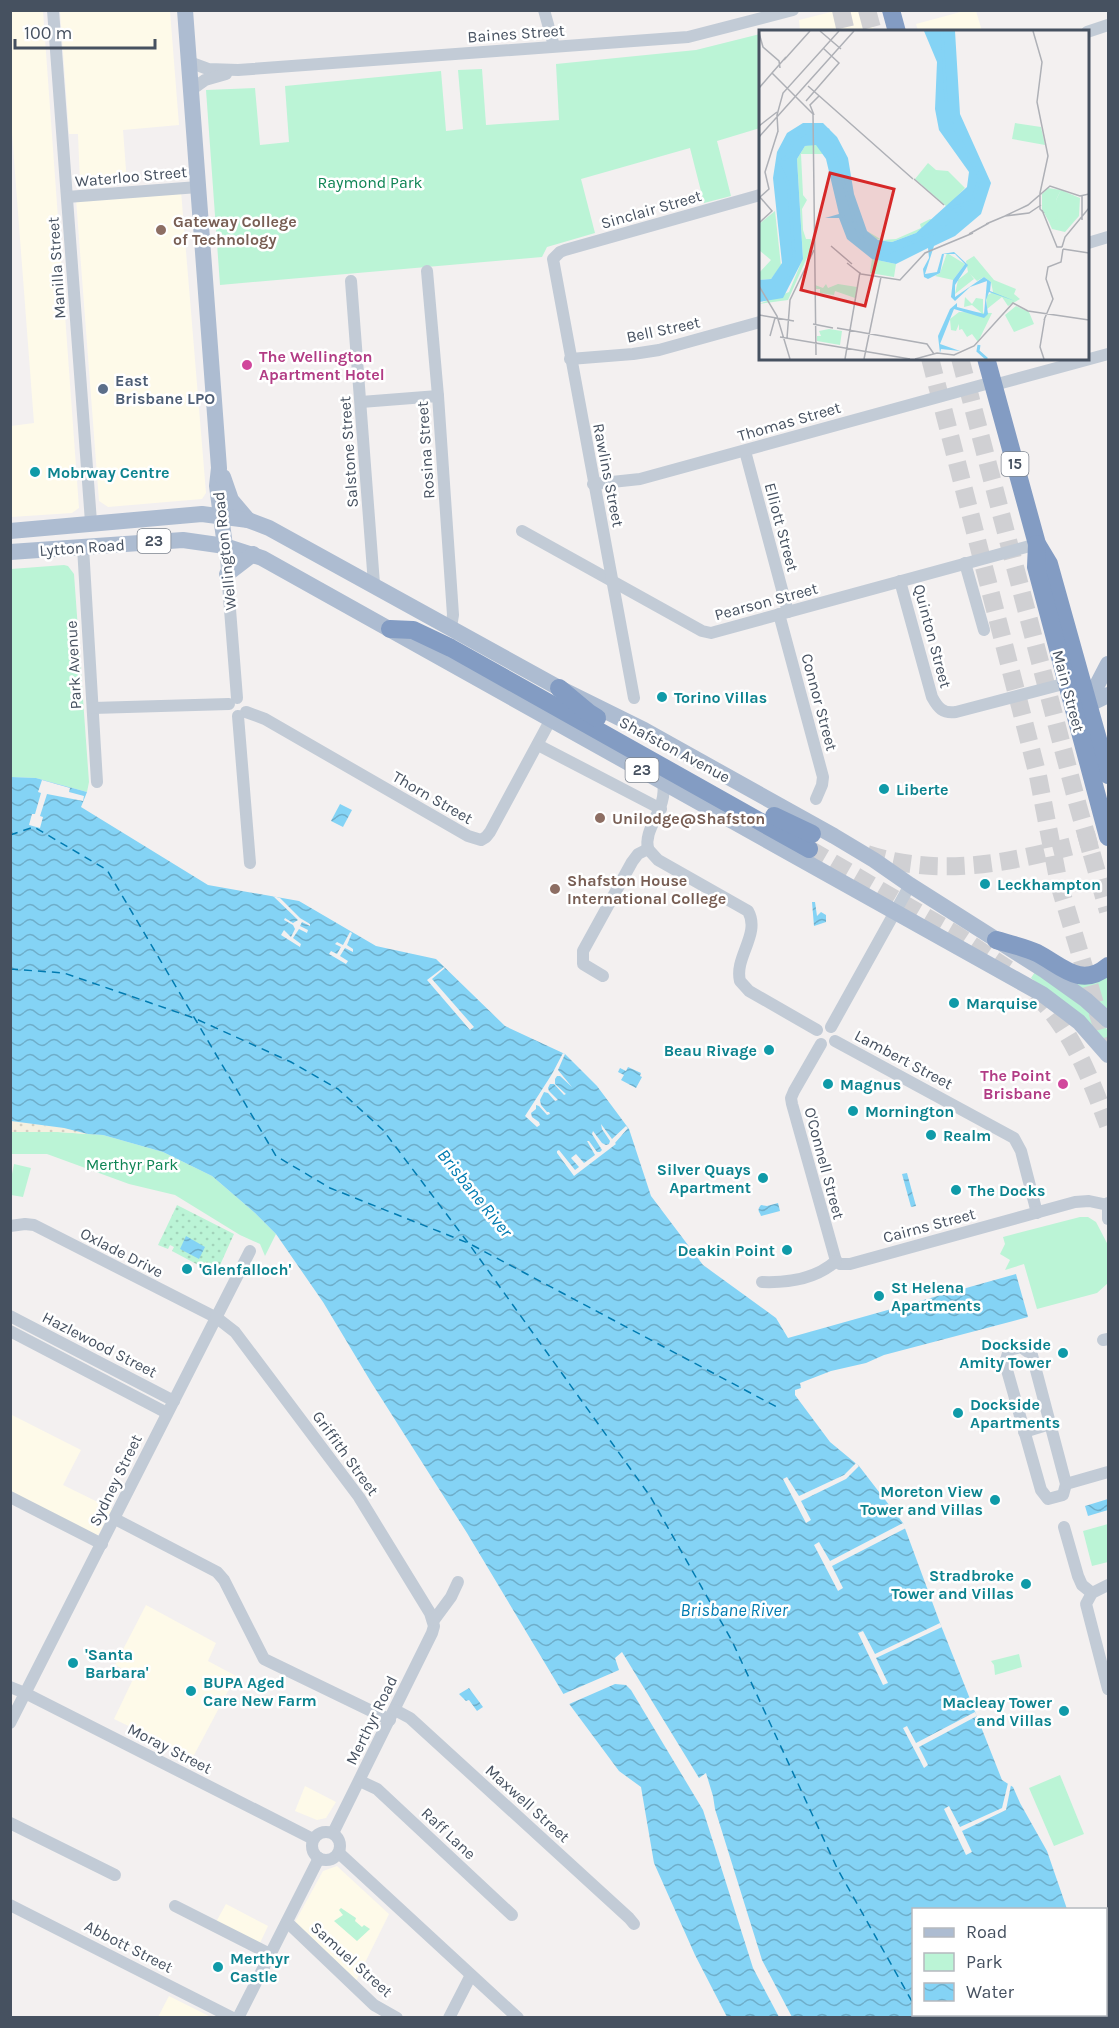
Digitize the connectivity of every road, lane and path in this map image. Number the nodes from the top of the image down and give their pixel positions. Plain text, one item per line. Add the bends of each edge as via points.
1 (53, 10) edge
2 (185, 10) edge
3 (544, 10) edge
4 (792, 10) edge
5 (891, 10) edge
6 (1108, 26) edge
7 (896, 30) edge
8 (1089, 31) edge
9 (554, 46) junction
10 (189, 62) junction
11 (238, 70) junction
12 (191, 90) junction
13 (198, 187) junction
14 (759, 195) edge
15 (67, 197) junction
16 (1108, 237) edge
17 (1089, 243) edge
18 (552, 259) joint
19 (427, 271) dead end
20 (351, 281) dead end
21 (759, 322) edge
22 (1108, 354) edge
23 (570, 359) junction
24 (1089, 359) edge
25 (987, 360) edge
26 (1084, 360) edge
27 (993, 383) junction
28 (438, 396) junction
29 (361, 402) junction
30 (745, 451) junction
31 (219, 468) junction
32 (594, 484) junction
33 (220, 515) junction
34 (248, 520) junction
35 (91, 522) junction
36 (10, 531) edge
37 (522, 531) dead end
38 (1037, 543) junction
39 (225, 546) junction
40 (83, 547) junction
41 (10, 552) edge
42 (253, 554) junction
43 (965, 563) junction
44 (227, 574) junction
45 (612, 581) junction
46 (900, 581) junction
47 (374, 585) junction
48 (784, 613) junction
49 (451, 627) junction
50 (390, 629) junction
51 (984, 630) dead end
52 (1108, 664) edge
53 (559, 688) junction
54 (1108, 695) edge
55 (634, 698) dead end
56 (1078, 698) junction
57 (233, 701) junction
58 (93, 708) junction
59 (242, 714) junction
60 (551, 719) junction
61 (1105, 744) edge
62 (538, 745) junction
63 (1108, 775) edge
64 (97, 782) dead end
65 (663, 782) junction
66 (816, 798) dead end
67 (661, 809) junction
68 (1108, 837) tunnel mouth
69 (648, 849) junction
70 (250, 863) dead end
71 (910, 885) junction
72 (895, 911) junction
73 (996, 940) junction
74 (1108, 966) edge
75 (603, 976) dead end
76 (1108, 1020) edge
77 (831, 1027) junction
78 (817, 1030) junction
79 (835, 1041) junction
80 (820, 1044) junction
81 (1108, 1055) edge
82 (1108, 1209) edge
83 (1037, 1213) junction
84 (10, 1226) edge
85 (250, 1251) dead end
86 (836, 1261) junction
87 (762, 1282) dead end
88 (10, 1316) edge
89 (217, 1318) junction
90 (10, 1331) edge
91 (174, 1401) junction
92 (167, 1413) junction
93 (1050, 1424) junction
94 (1024, 1432) junction
95 (1108, 1472) edge
96 (1066, 1484) junction
97 (10, 1497) edge
98 (115, 1518) junction
99 (1064, 1527) dead end
100 (102, 1544) junction
101 (458, 1582) dead end
102 (1101, 1588) edge
103 (434, 1620) junction
104 (10, 1687) edge
105 (1108, 1689) edge
106 (26, 1693) junction
107 (393, 1715) junction
108 (10, 1723) edge
109 (360, 1781) junction
110 (10, 1823) edge
111 (333, 1833) junction
112 (314, 1839) junction
113 (339, 1853) junction
114 (319, 1858) junction
115 (115, 1875) dead end
116 (10, 1905) edge
117 (175, 1906) dead end
118 (512, 1915) dead end
119 (287, 1922) junction
120 (634, 1924) dead end
121 (270, 1954) junction
122 (471, 1975) junction
123 (233, 2018) edge
124 (238, 2018) edge
125 (397, 2018) edge
126 (449, 2018) edge
127 (518, 2018) edge

1 - 15 street, Manilla Street
2 - 10 main road, Wellington Road
3 - 9 street
4 - 9 street, Baines Street via 694,36
5 - 7 highway
6 - 8 street
9 - 11 street, Baines Street
10 - 11 street, Baines Street via 208,69
10 - 12 main road, Wellington Road
11 - 12 street, Baines Street via 208,79
12 - 13 main road, Wellington Road
13 - 15 street, Waterloo Street
13 - 31 main road, Wellington Road
14 - 18 street, Sinclair Street via 565,250
15 - 35 street, Manilla Street
16 - 17 street
18 - 23 street, Rawlins Street
19 - 28 street, Rosina Street
20 - 29 street, Salstone Street
21 - 23 street, Bell Street via 659,350
22 - 24 street, Thomas Street
23 - 32 street, Rawlins Street
25 - 27 highway, Main Street / 15
26 - 27 street, Thomas Street
27 - 30 street, Thomas Street
27 - 38 highway, Main Street / 15
28 - 29 street
28 - 49 street, Rosina Street
29 - 47 street, Salstone Street
30 - 32 street, Thomas Street via 640,479
30 - 48 street, Elliott Street
31 - 33 main road, Wellington Road
31 - 34 main road via 231,500
32 - 45 street, Rawlins Street
33 - 34 main road, Shafston Avenue / 23
33 - 35 main road, Lytton Road / 23
33 - 39 main road, Wellington Road
34 - 47 main road, Shafston Avenue / 23
35 - 36 main road, Lytton Road / 23
37 - 45 street, Pearson Street
38 - 43 street, Pearson Street
38 - 56 highway, Main Street / 15 via 1049,564
39 - 40 main road, Lytton Road / 23 via 183,540
39 - 42 main road, Shafston Avenue / 23
39 - 44 street, Wellington Road
40 - 41 main road, Lytton Road / 23
40 - 58 street, Park Avenue
42 - 44 main road
42 - 50 main road, Shafston Avenue / 23
43 - 46 street, Pearson Street
43 - 51 street
44 - 57 street, Wellington Road
45 - 48 street, Pearson Street via 706,633
45 - 55 street, Rawlins Street
46 - 48 street, Pearson Street
46 - 56 street, Quinton Street via 932,697 941,710 949,713
47 - 49 main road, Shafston Avenue / 23
48 - 66 street, Connor Street via 823,777
49 - 53 main road, Shafston Avenue / 23
50 - 53 highway via 413,630 451,648 811,841 589,713
50 - 60 main road, Shafston Avenue / 23
52 - 56 main road via 1099,683
53 - 71 main road, Shafston Avenue / 23 via 644,730 824,830
54 - 56 main road
56 - 61 highway, Main Street / 15
56 - 68 highway, Main Street / 15
57 - 58 street
57 - 59 street via 243,699 247,703
58 - 64 street, Park Avenue
59 - 62 street, Thorn Street via 265,719 481,840
59 - 70 street
60 - 62 street, Thorn Street
60 - 65 main road, Shafston Avenue / 23
61 - 63 highway, Main Street / 15
62 - 67 street
65 - 67 street
65 - 72 main road, Shafston Avenue / 23
67 - 69 street via 648,836
69 - 75 street via 632,862 583,951 583,964
69 - 78 street via 658,860 748,911 752,927 740,966 740,981 749,991
71 - 72 street
71 - 73 main road, Shafston Avenue / 23
72 - 77 street
72 - 81 main road, Shafston Avenue / 23 via 1042,994 1079,1022
73 - 74 highway via 1035,952 1077,975 1094,975
73 - 76 main road, Shafston Avenue / 23 via 1066,985
77 - 78 street
77 - 79 street via 836,1033
78 - 80 street
79 - 80 street via 828,1046
79 - 83 street, Lambert Street via 1014,1138
80 - 86 street, O'Connell Street via 794,1091 792,1104
82 - 83 street, Cairns Street via 1083,1201
83 - 86 street, Cairns Street via 850,1264
84 - 89 street, Oxlade Drive via 34,1226
85 - 89 street, Sydney Street
86 - 87 street, Cairns Street via 799,1279
88 - 91 street, Hazlewood Street
89 - 91 street, Sydney Street
89 - 103 street, Griffith Street via 236,1332 360,1497
90 - 92 street, Hazlewood Street
91 - 92 street, Sydney Street
92 - 98 street, Sydney Street
93 - 94 street
93 - 94 street via 1032,1355 1021,1347 1009,1350 1005,1363
93 - 96 street
94 - 96 street via 1041,1490 1048,1499 1063,1495
95 - 96 street
97 - 100 street
98 - 100 street, Sydney Street
98 - 107 street, Maxwell Street via 217,1572 264,1659
99 - 102 street via 1082,1585
100 - 106 street, Sydney Street
101 - 103 street, Merthyr Road
102 - 105 street via 1086,1604
103 - 107 street, Merthyr Road via 432,1633
104 - 106 street, Moray Street
106 - 108 street, Sydney Street
106 - 112 street, Moray Street
107 - 109 street, Merthyr Road
107 - 120 street, Maxwell Street via 410,1718
109 - 111 street, Merthyr Road
109 - 118 street, Raff Lane via 377,1789
110 - 115 street
111 - 112 street via 320,1833
111 - 113 street via 340,1844
112 - 114 street via 312,1848
113 - 114 street via 332,1859
113 - 122 street
114 - 119 street
116 - 123 street, Abbott Street
117 - 121 street
119 - 121 street
119 - 125 street, Samuel Street via 374,2005
121 - 124 street
122 - 126 street
122 - 127 street

